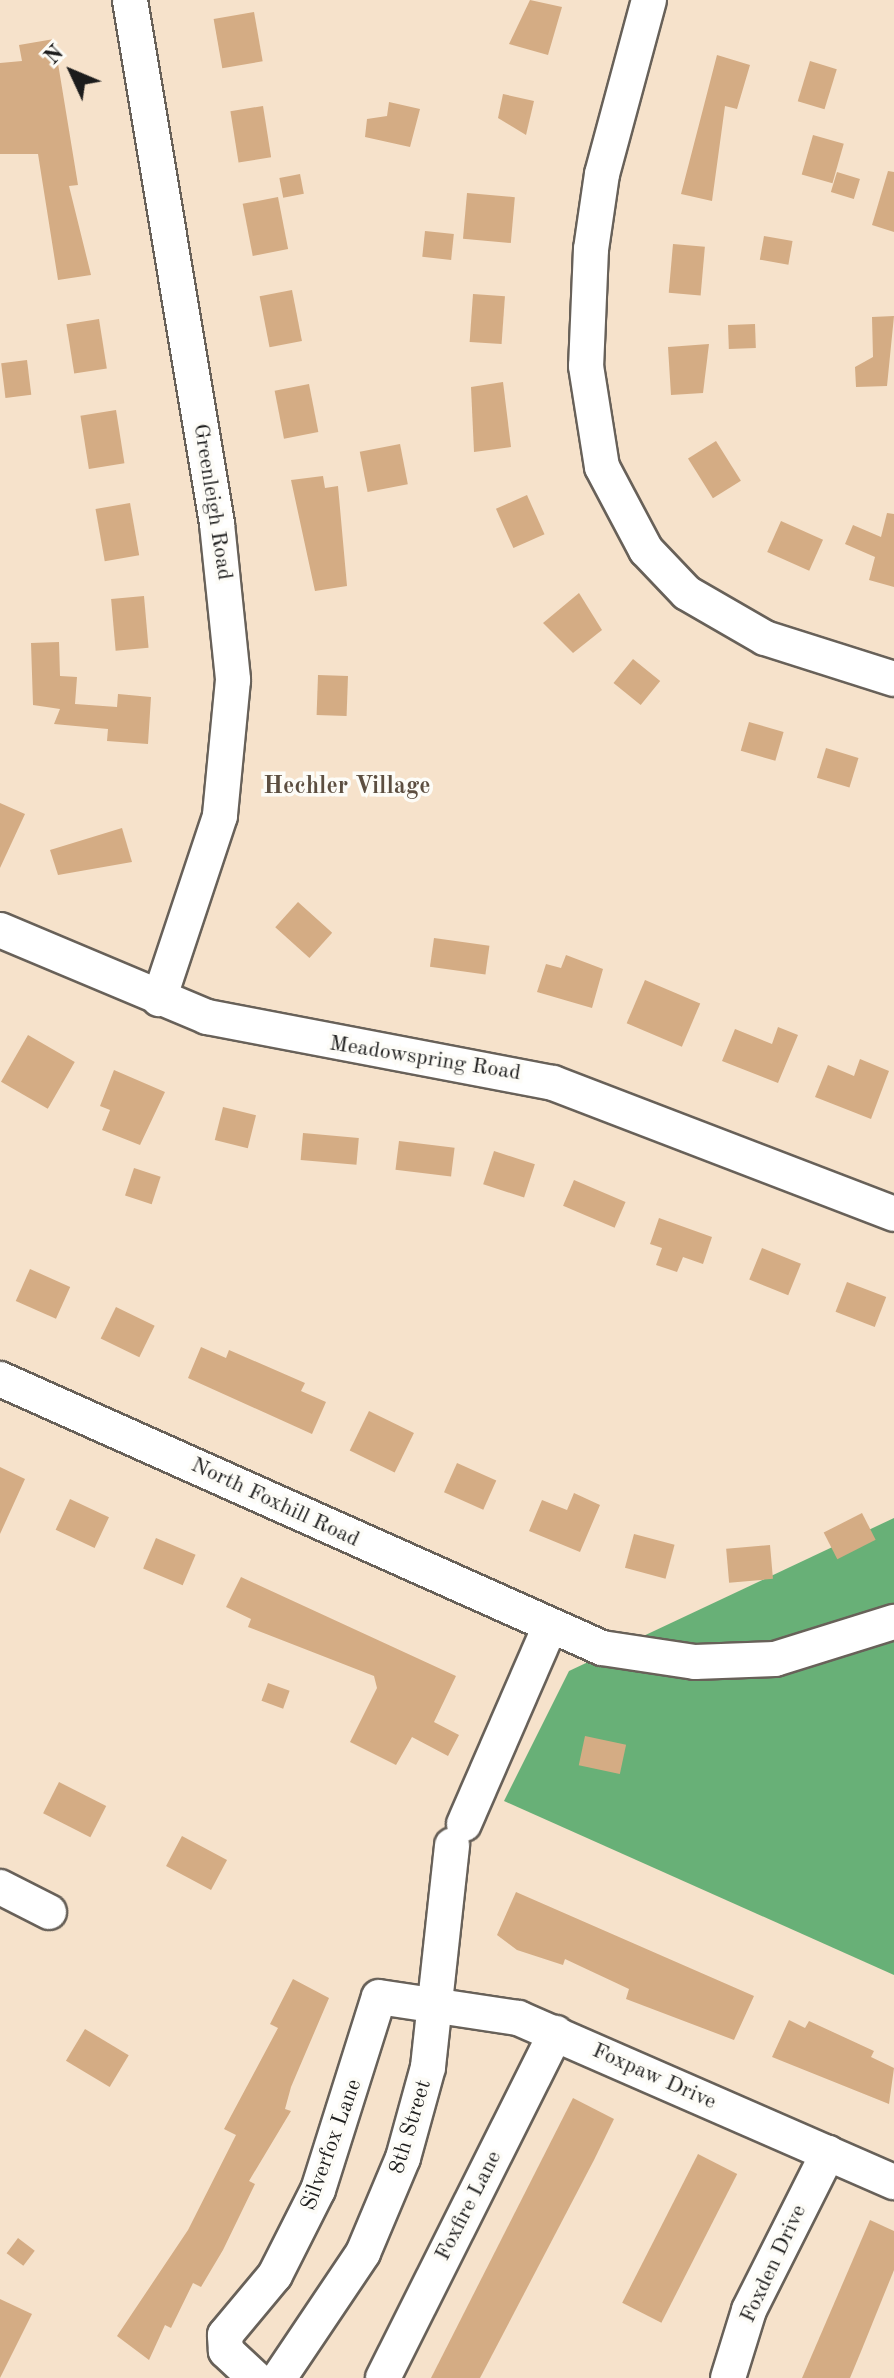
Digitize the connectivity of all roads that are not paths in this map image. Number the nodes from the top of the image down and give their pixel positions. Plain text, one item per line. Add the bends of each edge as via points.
1 (130, 0) edge
2 (649, 0) edge
3 (894, 679) edge
4 (0, 930) edge
5 (159, 999) junction
6 (894, 1214) edge
7 (0, 1379) edge
8 (894, 1622) edge
9 (550, 1626) junction
10 (0, 1887) edge
11 (49, 1912) dead end
12 (422, 2001) junction
13 (556, 2033) junction
14 (828, 2153) junction
15 (894, 2182) edge
16 (255, 2378) edge
17 (279, 2378) edge
18 (383, 2378) edge
19 (728, 2378) edge

1 - 5 street, Greenleigh Road via 217,524 233,680 220,816
2 - 3 street via 602,174 586,366 596,449 612,492 646,550 675,580 765,638
4 - 5 street, Meadowspring Road
5 - 6 street, Meadowspring Road via 267,1033 542,1079
7 - 9 street, North Foxhill Road
8 - 9 street, North Foxhill Road via 775,1659 695,1662 602,1648
9 - 12 street, 8th Street via 458,1834
10 - 11 street
12 - 13 street, Foxpaw Drive via 518,2018
12 - 16 street, Silverfox Lane via 379,1997 373,2003 358,2080 318,2190 275,2275 223,2343
12 - 17 street, 8th Street via 418,2110 385,2206 329,2311
13 - 14 street, Foxpaw Drive
13 - 18 street, Foxfire Lane
14 - 15 street, Foxpaw Drive
14 - 19 street, Foxden Drive via 749,2310

